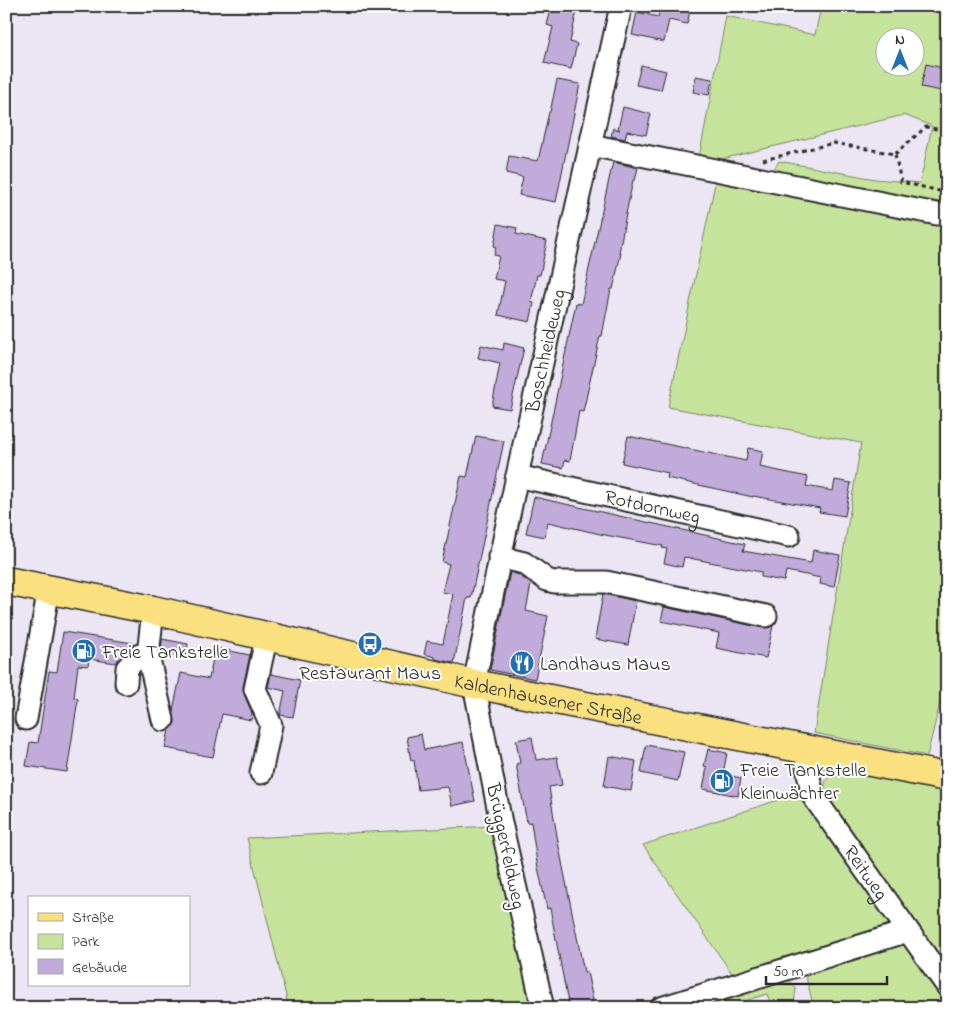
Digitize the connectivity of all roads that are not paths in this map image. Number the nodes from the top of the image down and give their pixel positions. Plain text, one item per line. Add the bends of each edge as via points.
1 (620, 6) edge
2 (590, 145) junction
3 (937, 214) dead end
4 (517, 476) junction
5 (789, 536) dead end
6 (500, 557) junction
7 (6, 581) edge
8 (49, 588) junction
9 (153, 610) junction
10 (766, 616) dead end
11 (268, 635) junction
12 (148, 655) junction
13 (126, 683) dead end
14 (474, 684) junction
15 (26, 719) dead end
16 (163, 720) dead end
17 (809, 750) junction
18 (261, 773) dead end
19 (947, 777) edge
20 (908, 931) junction
21 (947, 986) edge
22 (543, 1008) edge
23 (661, 1008) edge

1 - 2 street, Boschheideweg
2 - 3 street
2 - 4 street, Boschheideweg
4 - 5 street, Rotdornweg
4 - 6 street, Boschheideweg
6 - 10 street via 524,563 554,582 606,582
6 - 14 street, Boschheideweg
7 - 8 main road, Kaldenhausener Straße
8 - 9 main road, Kaldenhausener Straße
8 - 15 street
9 - 11 main road, Kaldenhausener Straße
9 - 12 street
11 - 14 main road, Kaldenhausener Straße
11 - 18 street via 255,689 271,725
12 - 13 street via 140,655 127,668
12 - 16 street
14 - 17 main road, Kaldenhausener Straße
14 - 22 street, Brüggerfeldweg via 501,823
17 - 19 main road, Kaldenhausener Straße
17 - 20 street, Reitweg via 806,768 814,796
20 - 21 street, Reitweg
20 - 23 street

